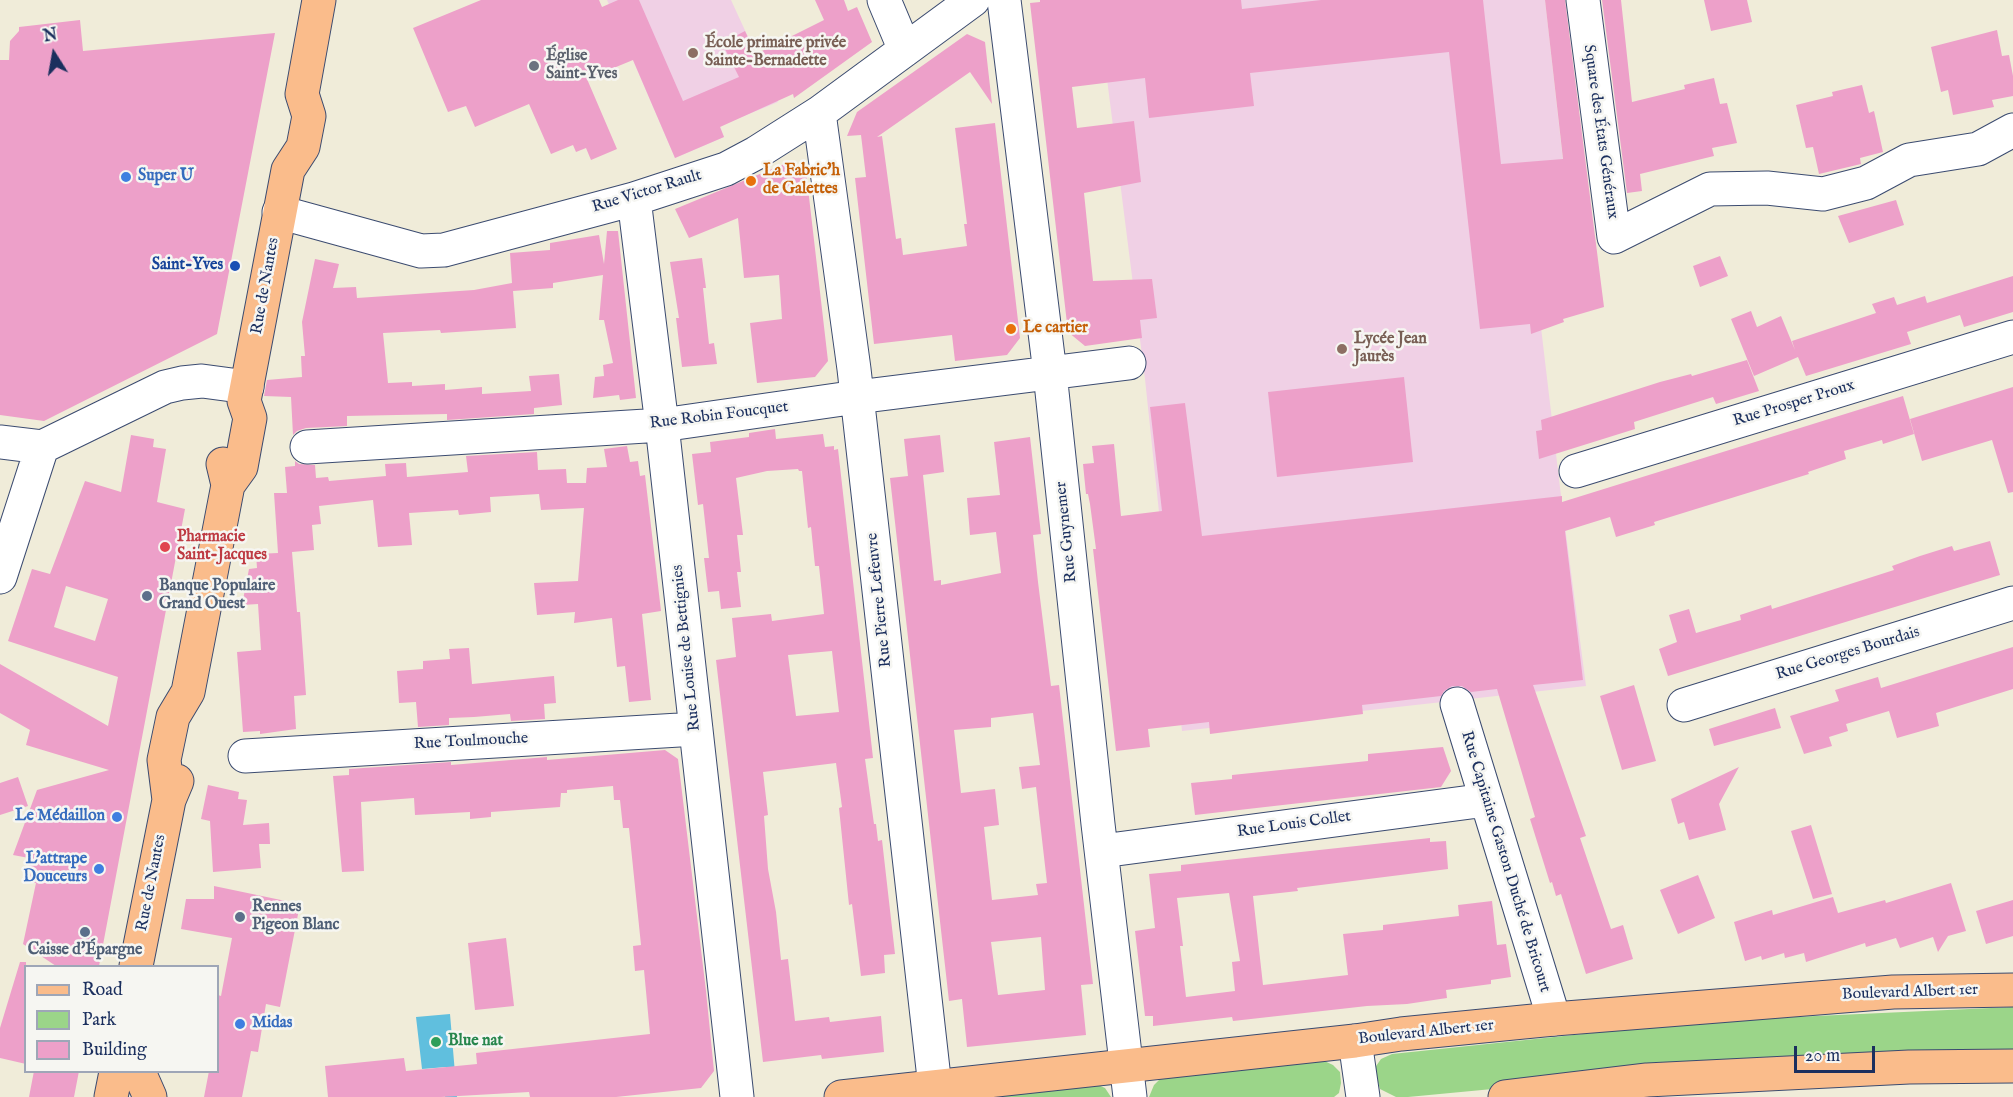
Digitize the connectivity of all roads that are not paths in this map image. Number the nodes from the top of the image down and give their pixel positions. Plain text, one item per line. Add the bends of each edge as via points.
1 (319, 0) edge
2 (884, 0) edge
3 (973, 0) edge
4 (1004, 0) edge
5 (1583, 0) edge
6 (906, 50) junction
7 (819, 113) junction
8 (2013, 130) edge
9 (634, 199) junction
10 (279, 212) junction
11 (2013, 337) edge
12 (1129, 363) dead end
13 (1050, 373) junction
14 (245, 394) junction
15 (857, 397) junction
16 (662, 425) junction
17 (0, 442) edge
18 (42, 447) junction
19 (307, 447) dead end
20 (1576, 471) dead end
21 (0, 577) edge
22 (2013, 603) edge
23 (1456, 704) dead end
24 (1684, 705) dead end
25 (696, 729) junction
26 (244, 756) dead end
27 (1486, 800) junction
28 (1101, 850) junction
29 (136, 965) edge
30 (2013, 990) edge
31 (1554, 1019) junction
32 (1355, 1041) junction
33 (2013, 1066) edge
34 (116, 1073) edge
35 (140, 1073) edge
36 (1129, 1081) edge
37 (935, 1087) junction
38 (111, 1097) edge
39 (150, 1097) edge
40 (737, 1097) edge
41 (841, 1097) edge
42 (1363, 1097) edge
43 (1506, 1097) edge

1 - 10 main road, Rue de Nantes via 302,93 309,116 303,147 288,170
2 - 6 street
3 - 6 street, Rue Victor Rault
4 - 13 street, Rue Guynemer
5 - 8 street, Square des États Généraux via 1614,237 1710,189 1767,188 1823,194 1866,183 1909,160 1978,149
6 - 7 street, Rue Victor Rault
7 - 9 street, Rue Victor Rault via 726,169
7 - 15 street, Rue Pierre Lefeuvre
9 - 10 street, Rue Victor Rault via 444,250 421,251
9 - 16 street, Rue Louise de Bettignies
10 - 14 main road, Rue de Nantes
11 - 20 street, Rue Prosper Proux
12 - 13 street, Rue Robin Foucquet
13 - 15 street, Rue Robin Foucquet
13 - 28 street, Rue Guynemer
14 - 18 street via 202,381 165,387
14 - 29 main road, Rue de Nantes via 250,418 241,467 228,485 188,692 193,717 188,749 169,800
15 - 16 street, Rue Robin Foucquet
15 - 37 street, Rue Pierre Lefeuvre
16 - 19 street, Rue Robin Foucquet
16 - 25 street, Rue Louise de Bettignies
17 - 18 street
18 - 21 street
22 - 24 street, Rue Georges Bourdais
23 - 27 street, Rue Capitaine Gaston Duché de Bricourt
25 - 26 street, Rue Toulmouche
25 - 40 street, Rue Louise de Bettignies
27 - 28 street, Rue Louis Collet
27 - 31 street, Rue Capitaine Gaston Duché de Bricourt
28 - 36 street, Rue Guynemer
30 - 31 main road, Boulevard Albert 1er via 1893,992
31 - 32 main road, Boulevard Albert 1er
32 - 36 main road, Boulevard Albert 1er
32 - 42 street
33 - 43 main road via 1647,1080
34 - 38 main road
35 - 39 main road
36 - 37 main road, Boulevard Albert 1er
37 - 41 main road, Boulevard Albert 1er

